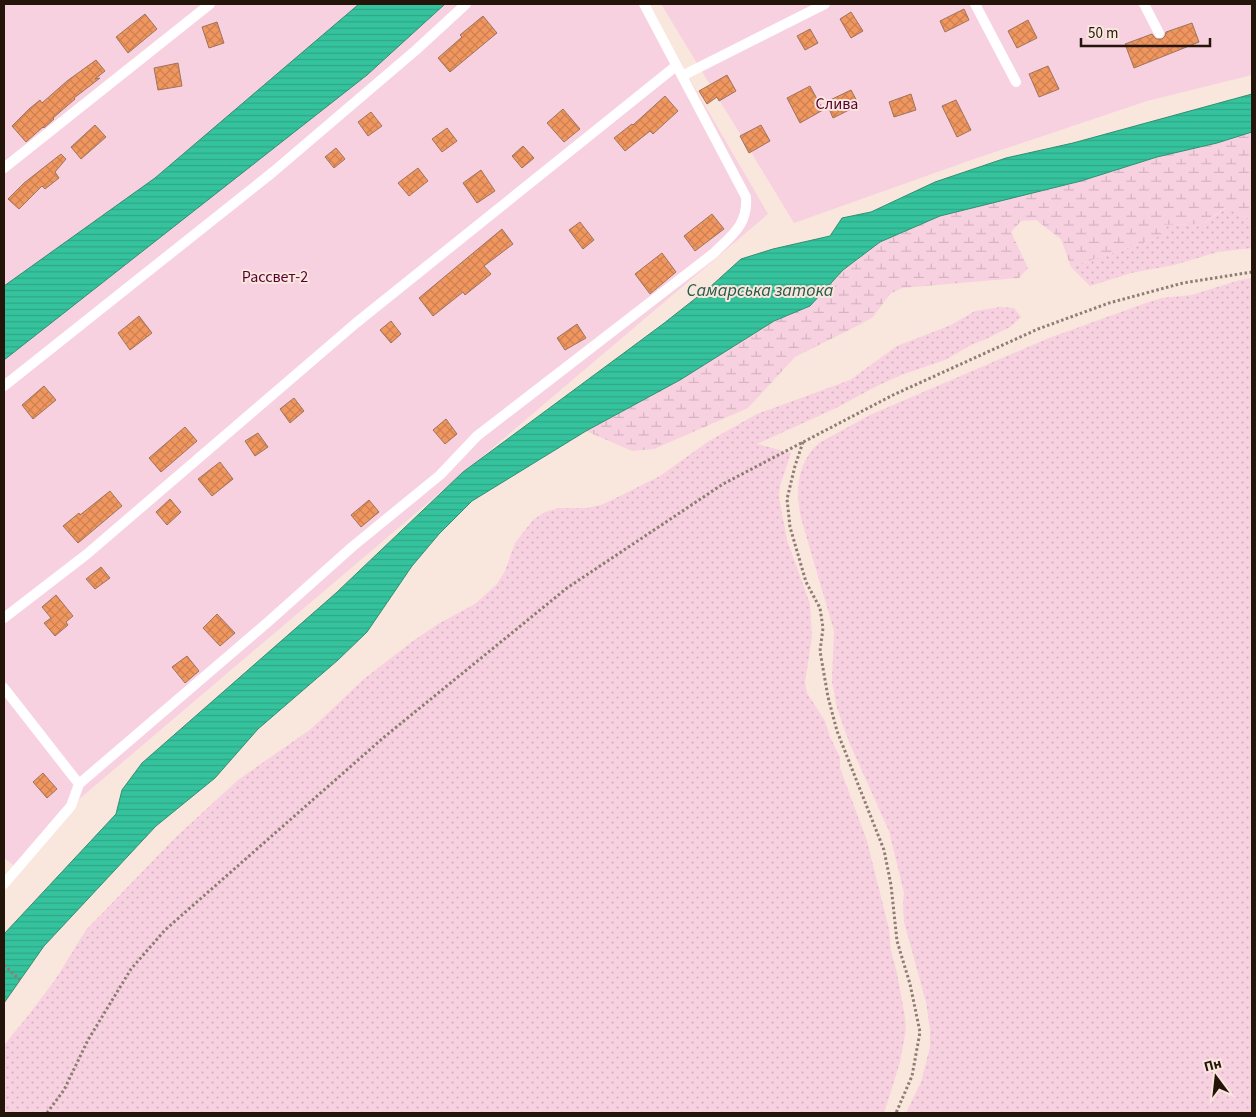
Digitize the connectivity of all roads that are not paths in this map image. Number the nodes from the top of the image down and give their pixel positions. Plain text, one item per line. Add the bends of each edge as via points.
1 (210, 4) edge
2 (466, 4) edge
3 (644, 4) edge
4 (826, 4) edge
5 (975, 4) edge
6 (1144, 4) edge
7 (1159, 33) dead end
8 (676, 66) junction
9 (682, 76) junction
10 (1016, 82) dead end
11 (4, 168) edge
12 (4, 386) edge
13 (4, 618) edge
14 (4, 688) edge
15 (79, 784) junction
16 (4, 884) edge

1 - 11 lane
2 - 12 lane via 273,172
3 - 8 lane
4 - 9 lane
5 - 10 lane
6 - 7 lane
8 - 9 lane
8 - 13 lane via 356,323 87,554
9 - 15 lane via 746,197 747,210 738,228 714,253 477,436 440,475 352,547
14 - 15 lane
15 - 16 lane via 71,806

